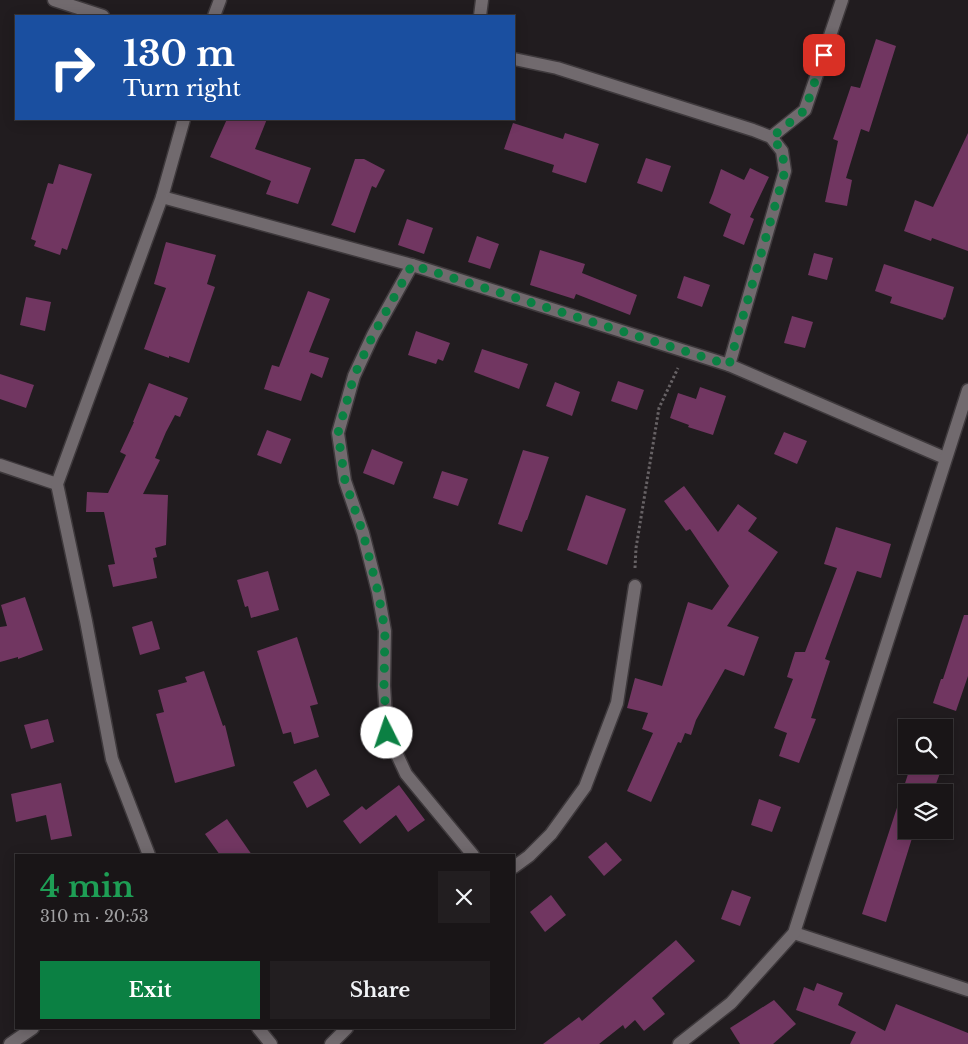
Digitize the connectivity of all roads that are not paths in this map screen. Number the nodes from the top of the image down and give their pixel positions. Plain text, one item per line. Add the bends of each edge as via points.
1 (54, 0) edge
2 (220, 0) edge
3 (482, 0) edge
4 (842, 0) edge
5 (100, 15) edge
6 (214, 15) edge
7 (480, 15) edge
8 (515, 59) edge
9 (184, 120) edge
10 (772, 137) junction
11 (162, 197) junction
12 (412, 265) junction
13 (729, 365) junction
14 (968, 390) edge
15 (945, 458) junction
16 (0, 465) edge
17 (57, 484) junction
18 (635, 586) road end
19 (149, 854) edge
20 (472, 854) edge
21 (515, 866) edge
22 (794, 933) junction
23 (968, 990) edge
24 (32, 1029) edge
25 (259, 1029) edge
26 (346, 1029) edge
27 (10, 1044) edge
28 (271, 1044) edge
29 (331, 1044) edge
30 (679, 1044) edge

1 - 5 street
2 - 6 street
3 - 7 street
4 - 10 street via 805,110
8 - 10 street via 557,68
9 - 11 street
10 - 13 street via 782,151 785,171
11 - 12 street
11 - 17 street
12 - 13 street
12 - 20 street via 354,376 338,433 345,481 363,533 385,630 387,733 406,774
13 - 15 street
14 - 15 street
15 - 22 street
16 - 17 street
17 - 19 street via 112,759
18 - 21 street via 617,703 585,787 551,834
22 - 23 street
22 - 30 street via 731,1003
24 - 27 street
25 - 28 street
26 - 29 street

